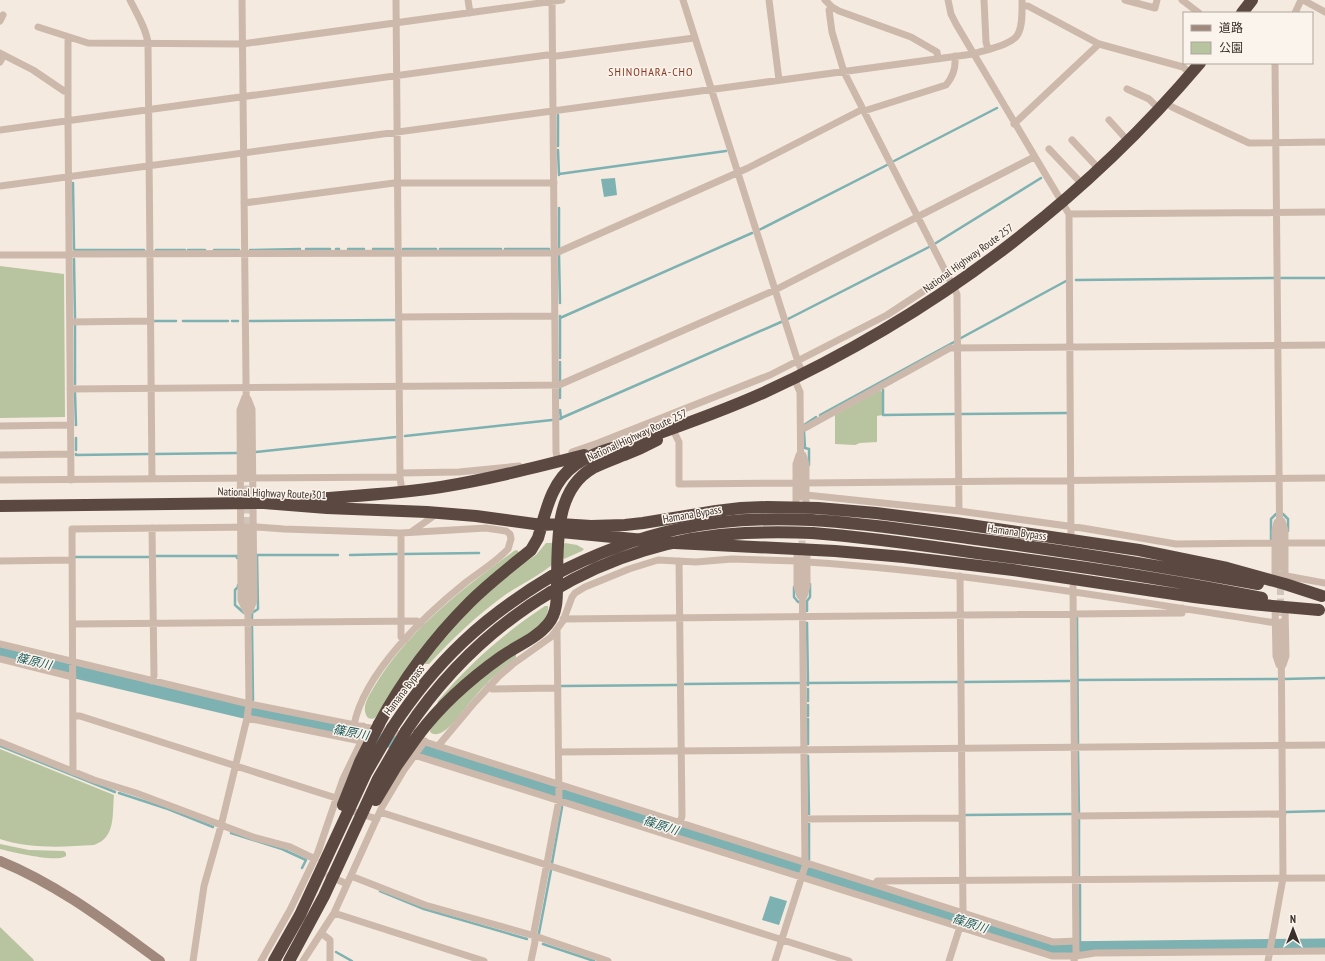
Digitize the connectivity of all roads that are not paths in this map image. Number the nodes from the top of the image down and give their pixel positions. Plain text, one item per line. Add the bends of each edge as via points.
1 (130, 0) edge
2 (242, 0) edge
3 (396, 0) edge
4 (468, 0) edge
5 (562, 0) edge
6 (682, 0) edge
7 (769, 0) edge
8 (825, 0) edge
9 (948, 0) edge
10 (984, 0) edge
11 (1125, 0) edge
12 (1157, 0) edge
13 (1182, 0) edge
14 (1252, 0) edge
15 (1302, 0) edge
16 (552, 1) edge
17 (1022, 3) edge
18 (832, 7) junction
19 (1198, 12) edge
20 (1243, 12) edge
21 (1295, 12) edge
22 (1325, 12) edge
23 (470, 13) junction
24 (396, 23) junction
25 (38, 27) dead end
26 (68, 37) junction
27 (694, 38) junction
28 (148, 44) junction
29 (242, 44) junction
30 (1099, 44) junction
31 (988, 49) junction
32 (2, 54) edge
33 (973, 54) junction
34 (552, 56) junction
35 (955, 56) junction
36 (938, 59) junction
37 (0, 62) edge
38 (1199, 64) edge
39 (1275, 64) edge
40 (844, 72) junction
41 (1191, 74) junction
42 (397, 76) junction
43 (779, 80) junction
44 (1127, 89) dead end
45 (710, 90) junction
46 (68, 91) junction
47 (243, 97) junction
48 (1163, 105) junction
49 (148, 110) junction
50 (864, 110) junction
51 (553, 111) junction
52 (1109, 120) dead end
53 (68, 121) junction
54 (1014, 124) junction
55 (0, 130) edge
56 (397, 133) junction
57 (1072, 140) dead end
58 (1128, 141) junction
59 (1325, 142) edge
60 (1276, 143) junction
61 (1049, 149) dead end
62 (244, 153) junction
63 (1034, 158) junction
64 (149, 166) junction
65 (1099, 169) junction
66 (737, 173) junction
67 (68, 177) junction
68 (398, 183) junction
69 (554, 183) junction
70 (1082, 184) junction
71 (0, 186) edge
72 (244, 203) junction
73 (1062, 203) junction
74 (1277, 212) junction
75 (1325, 212) edge
76 (1068, 214) junction
77 (918, 217) junction
78 (554, 252) junction
79 (398, 253) junction
80 (69, 254) junction
81 (150, 254) junction
82 (244, 254) junction
83 (0, 255) edge
84 (950, 280) junction
85 (775, 290) junction
86 (555, 316) junction
87 (399, 317) junction
88 (151, 321) junction
89 (70, 322) junction
90 (1325, 344) edge
91 (1278, 345) junction
92 (1070, 347) junction
93 (958, 348) junction
94 (798, 362) junction
95 (798, 376) junction
96 (555, 385) junction
97 (399, 386) junction
98 (151, 388) junction
99 (70, 389) junction
100 (246, 391) junction
101 (709, 416) junction
102 (71, 425) junction
103 (0, 426) edge
104 (800, 428) junction
105 (674, 432) junction
106 (801, 449) junction
107 (603, 450) junction
108 (637, 450) junction
109 (71, 454) junction
110 (0, 455) edge
111 (558, 459) junction
112 (400, 475) junction
113 (247, 477) junction
114 (1279, 478) junction
115 (1325, 478) edge
116 (152, 479) junction
117 (0, 480) edge
118 (71, 480) junction
119 (1071, 480) junction
120 (959, 481) junction
121 (796, 483) junction
122 (806, 483) junction
123 (402, 492) junction
124 (803, 502) junction
125 (258, 503) junction
126 (241, 504) junction
127 (0, 506) edge
128 (959, 511) junction
129 (438, 513) junction
130 (1280, 515) junction
131 (542, 525) junction
132 (1072, 526) junction
133 (241, 527) junction
134 (253, 527) junction
135 (152, 528) junction
136 (559, 528) junction
137 (247, 532) tunnel mouth
138 (410, 532) junction
139 (400, 533) junction
140 (1071, 539) junction
141 (1275, 543) junction
142 (1285, 543) junction
143 (1325, 543) edge
144 (802, 556) junction
145 (72, 560) junction
146 (0, 561) edge
147 (679, 561) junction
148 (1280, 567) tunnel mouth
149 (960, 576) junction
150 (1074, 579) junction
151 (1280, 579) junction
152 (1325, 583) edge
153 (1072, 591) junction
154 (1324, 596) edge
155 (1280, 607) junction
156 (1182, 608) junction
157 (1322, 611) edge
158 (1072, 614) junction
159 (960, 615) junction
160 (802, 617) junction
161 (248, 618) junction
162 (680, 618) junction
163 (563, 619) junction
164 (401, 621) junction
165 (153, 623) junction
166 (1278, 623) junction
167 (73, 624) junction
168 (421, 624) junction
169 (558, 630) junction
170 (405, 640) junction
171 (0, 644) edge
172 (0, 659) edge
173 (73, 664) junction
174 (1281, 671) junction
175 (73, 676) junction
176 (152, 681) junction
177 (489, 686) junction
178 (558, 688) junction
179 (249, 705) junction
180 (74, 716) junction
181 (247, 717) junction
182 (354, 724) junction
183 (363, 728) junction
184 (422, 740) junction
185 (0, 742) edge
186 (360, 742) junction
187 (1282, 745) junction
188 (1325, 745) edge
189 (438, 746) junction
190 (1074, 747) junction
191 (962, 748) junction
192 (804, 750) junction
193 (682, 751) junction
194 (559, 752) junction
195 (414, 756) junction
196 (236, 766) junction
197 (73, 772) junction
198 (559, 786) junction
199 (559, 799) junction
200 (335, 801) junction
201 (1282, 814) junction
202 (378, 816) junction
203 (1075, 816) junction
204 (962, 818) junction
205 (805, 819) junction
206 (680, 824) junction
207 (221, 826) junction
208 (328, 856) junction
209 (314, 859) junction
210 (0, 861) edge
211 (340, 861) junction
212 (805, 864) junction
213 (547, 865) junction
214 (311, 868) junction
215 (802, 875) junction
216 (351, 876) junction
217 (1283, 878) junction
218 (1325, 878) edge
219 (1075, 880) junction
220 (963, 881) junction
221 (347, 884) junction
222 (876, 886) junction
223 (334, 913) junction
224 (964, 914) junction
225 (960, 926) junction
226 (321, 933) junction
227 (534, 936) junction
228 (782, 940) junction
229 (1076, 943) junction
230 (1270, 948) junction
231 (1325, 951) edge
232 (1075, 956) edge
233 (160, 961) edge
234 (193, 961) edge
235 (261, 961) edge
236 (274, 961) edge
237 (289, 961) edge
238 (303, 961) edge
239 (330, 961) edge
240 (484, 961) edge
241 (531, 961) edge
242 (608, 961) edge
243 (775, 961) edge
244 (849, 961) edge
245 (949, 961) edge
246 (1268, 961) edge

1 - 28 street via 147,36
2 - 29 street
3 - 24 street
4 - 23 street
5 - 16 street
6 - 27 street
7 - 43 street
8 - 18 street
9 - 33 street via 953,19
10 - 31 street
11 - 12 street via 1155,8
13 - 19 street
14 - 20 highway
15 - 21 street
15 - 22 street
16 - 23 street
16 - 34 street
17 - 30 street
17 - 31 street via 1018,35 1014,40
18 - 36 street via 916,40 937,52
18 - 40 street via 829,10 832,32
23 - 24 street
24 - 29 street
24 - 42 street
25 - 26 street
26 - 28 street via 88,43
26 - 46 street
27 - 34 street
27 - 45 street
28 - 29 street
28 - 49 street
29 - 47 street
30 - 41 street via 1183,67
30 - 54 street
31 - 33 street
32 - 37 street
32 - 46 street
33 - 35 street
33 - 54 street
34 - 42 street
34 - 51 street
35 - 36 street
35 - 50 street via 954,72 946,85
36 - 40 street
38 - 41 highway, National Highway Route 257
39 - 60 street
40 - 43 street
40 - 50 street
41 - 48 highway, National Highway Route 257
42 - 47 street
42 - 56 street
43 - 45 street
44 - 48 street
45 - 51 street
45 - 66 street
46 - 53 street
47 - 49 street
47 - 62 street
48 - 58 highway, National Highway Route 257
48 - 60 street via 1250,143
49 - 53 street
49 - 64 street
50 - 66 street
50 - 77 street
51 - 56 street
51 - 69 street
52 - 58 street
53 - 55 street
53 - 67 street
54 - 63 street
56 - 62 street
56 - 68 street
57 - 65 street
58 - 65 highway, National Highway Route 257
59 - 60 street
60 - 74 street
61 - 70 street
62 - 64 street
62 - 72 street
63 - 73 street
63 - 77 street
64 - 67 street
64 - 81 street
65 - 70 highway, National Highway Route 257
66 - 78 street
66 - 85 street
67 - 71 street
67 - 80 street
68 - 69 street
68 - 72 street
68 - 79 street
69 - 78 street
70 - 73 highway, National Highway Route 257
72 - 82 street
73 - 76 street
73 - 84 highway, National Highway Route 257 via 1012,243
74 - 75 street
74 - 76 street
74 - 91 street
76 - 92 street
77 - 84 street
77 - 85 street
78 - 79 street
78 - 86 street
79 - 82 street
79 - 87 street
80 - 81 street
80 - 83 street
80 - 89 street
81 - 82 street
81 - 88 street
82 - 100 street
84 - 93 street via 957,294
84 - 94 street
84 - 95 highway, National Highway Route 257 via 880,332
85 - 94 street
85 - 96 street
86 - 87 street
86 - 96 street
87 - 97 street
88 - 89 street
88 - 98 street
89 - 99 street
90 - 91 street
91 - 92 street
91 - 114 street
92 - 93 street
92 - 119 street
93 - 104 street via 950,348 805,428
93 - 120 street
94 - 95 street
94 - 111 street
95 - 101 highway, National Highway Route 257
95 - 104 street
96 - 97 street
96 - 111 street
97 - 100 street
97 - 112 street
98 - 99 street
98 - 100 street
98 - 116 street
99 - 102 street
100 - 113 street via 252,410
100 - 113 street via 240,410
101 - 105 highway, National Highway Route 257
101 - 107 highway, National Highway Route 257
102 - 103 street
102 - 109 street
104 - 106 street
105 - 108 highway, National Highway Route 257
105 - 121 street via 679,442 679,484
106 - 121 street via 796,464
106 - 122 street via 806,464
106 - 124 street
107 - 111 highway
107 - 131 highway, National Highway Route 257 via 578,462 560,479 552,493
108 - 131 highway via 582,468 563,489 553,520
108 - 136 highway, National Highway Route 257 via 598,466 581,477 569,492
109 - 110 street
109 - 118 street
111 - 112 street via 480,471
111 - 123 highway via 486,479
112 - 113 street
112 - 123 street
113 - 116 street
113 - 125 street
113 - 126 street
114 - 115 street
114 - 119 street
114 - 130 street
116 - 118 street
117 - 118 street
119 - 120 street
119 - 132 street
120 - 122 street
120 - 128 street
121 - 124 street
122 - 124 street
123 - 125 highway
124 - 128 street
124 - 136 highway via 716,511 625,525
124 - 140 highway
125 - 126 highway, National Highway Route 301
125 - 129 highway, National Highway Route 301
125 - 134 street
126 - 127 highway, National Highway Route 301
126 - 133 street
128 - 132 street
129 - 131 highway, National Highway Route 301
129 - 138 street
130 - 141 street via 1275,530
130 - 142 street via 1285,530
130 - 148 street
131 - 136 highway, National Highway Route 301
131 - 208 highway, National Highway Route 257, bridge via 531,550 471,602 435,641 403,684 379,724 353,779
132 - 140 street
132 - 141 street via 1176,544
133 - 134 street
133 - 135 street
133 - 161 street via 242,600
134 - 139 street
134 - 161 street via 254,600
135 - 145 street via 72,529
135 - 165 street
136 - 144 highway via 668,543
136 - 184 highway, National Highway Route 257 via 557,601 549,623 538,634 502,656 466,684 438,712
137 - 161 street
138 - 139 street
138 - 168 street via 486,528 506,531 511,539 508,549 464,584
139 - 164 street
140 - 151 highway via 1168,555
141 - 151 street
142 - 143 street
142 - 151 street
144 - 147 street
144 - 149 street
144 - 150 highway via 912,557
144 - 160 street
145 - 146 street
145 - 167 street
147 - 162 street
147 - 163 street via 653,561 585,588 572,597
149 - 153 street
149 - 159 street
150 - 153 street
150 - 155 highway
151 - 152 street
151 - 154 highway
153 - 156 street
153 - 158 street
154 - 208 highway, Hamana Bypass, bridge via 1078,554 954,536 811,520 742,520 693,526 644,537 597,554 530,589 490,618 452,651 419,689 392,728 366,773
155 - 157 highway
155 - 166 street
155 - 174 street via 1286,656
156 - 158 street via 1182,613
156 - 166 street
157 - 211 highway, bridge via 1247,595 1076,567 812,533 743,533 671,544 602,566 551,592 503,624 462,661 430,697 406,731 378,779
158 - 159 street
158 - 190 street
159 - 160 street
159 - 191 street
160 - 162 street
160 - 192 street
161 - 164 street
161 - 165 street
161 - 179 street
162 - 163 street
162 - 193 street
163 - 169 street
164 - 168 street via 417,621
164 - 170 street via 401,637
165 - 167 street
165 - 176 street
166 - 174 street via 1276,656
167 - 173 street
168 - 170 street
169 - 177 street
169 - 178 street
170 - 182 street via 375,678
171 - 173 street
172 - 175 street
173 - 175 street
173 - 176 street
174 - 187 street
175 - 180 street
176 - 179 street
177 - 178 street via 492,689
177 - 189 street
178 - 194 street
179 - 181 street
179 - 182 street
180 - 196 street
180 - 197 street
181 - 186 street
181 - 196 street
182 - 183 street
183 - 184 street
183 - 186 street
184 - 189 street
184 - 195 street
184 - 211 highway, National Highway Route 257, bridge via 385,784
185 - 197 street
186 - 195 street
186 - 200 street
187 - 188 street
187 - 190 street
187 - 201 street
189 - 198 street
190 - 191 street
190 - 203 street
191 - 192 street
191 - 204 street
192 - 193 street
192 - 205 street
193 - 194 street
193 - 206 street
194 - 198 street
195 - 199 street
195 - 202 street
196 - 200 street
196 - 207 street
197 - 207 street
198 - 199 street
198 - 206 street
199 - 213 street
199 - 215 street
200 - 202 street
200 - 209 street
201 - 203 street
201 - 217 street
202 - 213 street
202 - 216 street
203 - 219 street
204 - 205 street
204 - 220 street
205 - 212 street
206 - 212 street
207 - 209 street via 290,847
207 - 234 street via 204,886
208 - 236 highway, Hamana Bypass, bridge via 300,915
209 - 214 street
210 - 233 street via 67,895
211 - 237 highway, bridge via 315,915
212 - 215 street
212 - 222 street
213 - 227 street
213 - 228 street
214 - 221 street
214 - 235 street
215 - 225 street
215 - 228 street
216 - 221 street
216 - 227 street via 425,904
217 - 218 street
217 - 219 street
217 - 230 street
219 - 220 street
219 - 229 street
220 - 222 street via 877,882
220 - 224 street
221 - 223 street
222 - 224 street
223 - 226 street
223 - 240 street
224 - 225 street
224 - 229 street via 1053,942
225 - 232 street via 1052,956
225 - 245 street
226 - 238 street
226 - 239 street via 330,940
227 - 241 street
227 - 242 street
228 - 243 street
228 - 244 street
229 - 232 street
230 - 231 street
230 - 232 street via 1095,953
230 - 246 street

